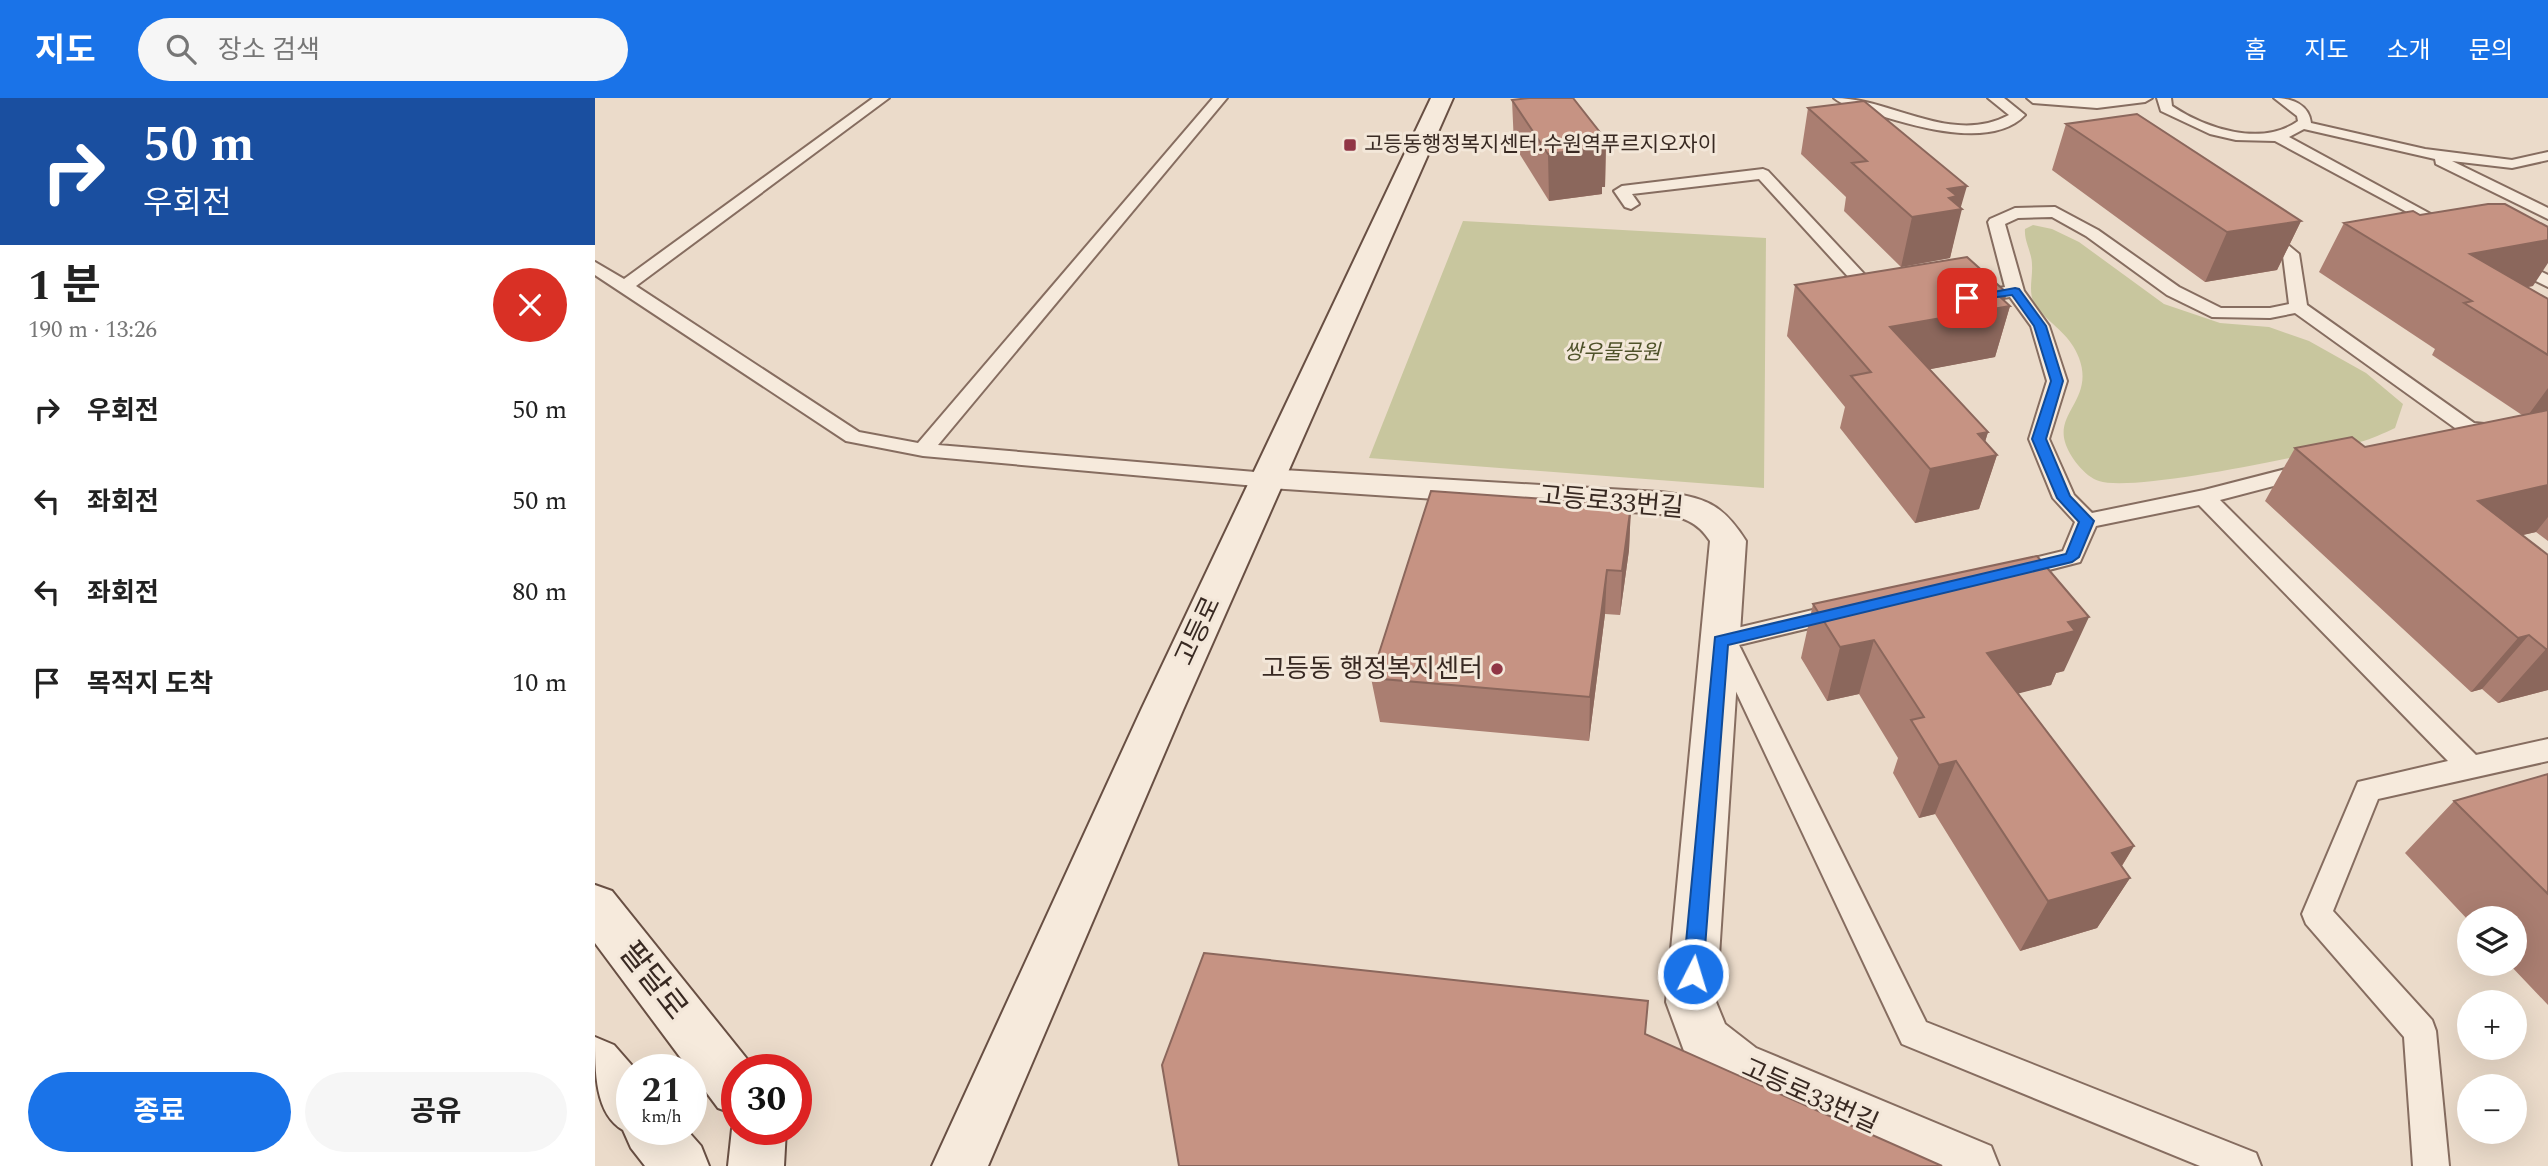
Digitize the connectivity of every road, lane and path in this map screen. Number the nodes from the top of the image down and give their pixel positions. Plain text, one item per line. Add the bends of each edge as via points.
1 (882, 98) edge
2 (1220, 98) edge
3 (1441, 98) edge
4 (1841, 98) edge
5 (2145, 98) edge
6 (2164, 98) edge
7 (2281, 98) edge
8 (2032, 99) edge
9 (2000, 100) edge
10 (2304, 125) junction
11 (2277, 136) junction
12 (2425, 153) junction
13 (2548, 156) edge
14 (1631, 204) dead end
15 (2548, 214) edge
16 (2243, 216) edge
17 (2466, 238) edge
18 (2489, 251) edge
19 (595, 267) edge
20 (2548, 282) edge
21 (624, 287) junction
22 (2015, 291) junction
23 (1955, 299) edge
24 (1848, 301) edge
25 (2298, 307) junction
26 (2469, 429) junction
27 (2443, 435) edge
28 (2548, 436) edge
29 (923, 450) junction
30 (2323, 466) edge
31 (1267, 480) junction
32 (2204, 497) junction
33 (2087, 521) junction
34 (1992, 576) edge
35 (1858, 608) edge
36 (1722, 641) junction
37 (2548, 750) edge
38 (2471, 767) junction
39 (595, 906) edge
40 (595, 1063) edge
41 (721, 1069) edge
42 (616, 1088) edge
43 (663, 1145) edge
44 (758, 1145) edge
45 (681, 1166) edge
46 (756, 1166) edge
47 (960, 1166) edge
48 (1971, 1166) edge
49 (2243, 1166) edge
50 (2431, 1166) edge

1 - 21 lane
2 - 29 lane
3 - 31 street, 고등로
4 - 9 lane via 1911,120 1960,129 2006,125 2018,115
5 - 8 lane via 2097,104
6 - 11 lane via 2166,108 2193,125 2241,136
7 - 10 lane via 2304,114
8 - 9 lane
10 - 11 lane
10 - 12 lane
11 - 17 lane
12 - 13 lane via 2512,164
12 - 15 lane
14 - 24 lane via 1622,191 1763,174 1882,296
16 - 25 lane via 2291,254
18 - 20 lane
19 - 21 lane
21 - 29 lane via 853,436
22 - 23 lane
22 - 25 lane via 1996,222 2015,213 2055,212 2173,291 2218,313 2270,313
22 - 33 lane via 2040,326 2057,381 2039,439 2064,498
25 - 26 lane
26 - 27 lane
26 - 28 lane
29 - 31 lane
30 - 32 lane
31 - 36 street, 고등로33번길 via 1693,507 1717,520 1728,541
31 - 47 street, 고등로
32 - 33 lane
32 - 38 lane
33 - 34 lane via 2072,557
35 - 36 lane
36 - 48 street, 고등로33번길 via 1691,1002 1706,1041 1737,1066
36 - 49 lane via 1915,1033
37 - 38 lane
38 - 50 lane via 2368,790 2318,914 2420,1031
39 - 41 street, 팔달로
40 - 42 street
43 - 45 street
44 - 46 street

